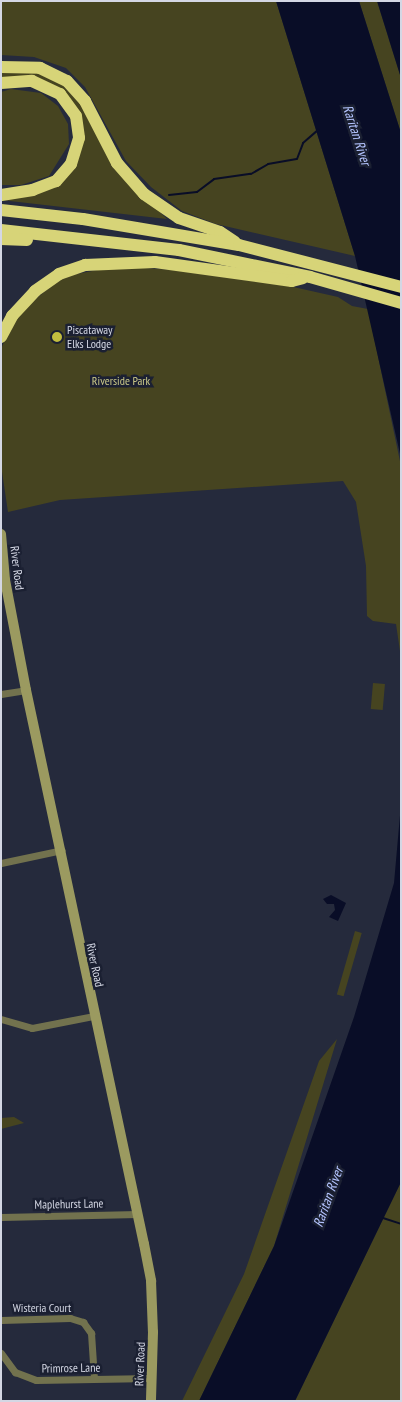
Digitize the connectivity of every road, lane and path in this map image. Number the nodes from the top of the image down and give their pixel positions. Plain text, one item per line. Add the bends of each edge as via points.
1 (2, 68) edge
2 (1, 83) edge
3 (1, 195) edge
4 (1, 210) edge
5 (1, 230) edge
6 (45, 233) junction
7 (1, 239) edge
8 (239, 245) junction
9 (310, 277) junction
10 (401, 287) edge
11 (401, 302) edge
12 (1, 337) edge
13 (1, 534) edge
14 (26, 690) junction
15 (1, 694) edge
16 (62, 850) junction
17 (1, 863) edge
18 (93, 1016) junction
19 (1, 1019) edge
20 (138, 1214) junction
21 (1, 1217) edge
22 (1, 1320) edge
23 (1, 1353) edge
24 (94, 1378) junction
25 (152, 1378) junction
26 (151, 1401) edge

1 - 8 highway via 40,68 67,81 85,101 117,163 144,194 180,218 220,232
2 - 3 highway via 32,82 60,94 76,116 79,138 71,164 56,180 33,190
4 - 8 highway via 83,219
5 - 6 highway
6 - 7 highway via 33,240
6 - 9 highway via 179,250
8 - 10 highway
9 - 11 highway
9 - 12 highway via 292,282 154,262 118,261 85,265 59,274 35,290 12,316
13 - 14 street, River Road via 5,580
14 - 15 street
14 - 16 street, River Road
16 - 17 street
16 - 18 street, River Road
18 - 19 street via 32,1028
18 - 20 street, River Road
20 - 21 street, Maplehurst Lane
20 - 25 street, River Road via 151,1281
22 - 24 street, Wisteria Court via 70,1318 82,1322 91,1333
23 - 24 street, Primrose Lane via 15,1372 29,1379
24 - 25 street, Primrose Lane
25 - 26 street, River Road

